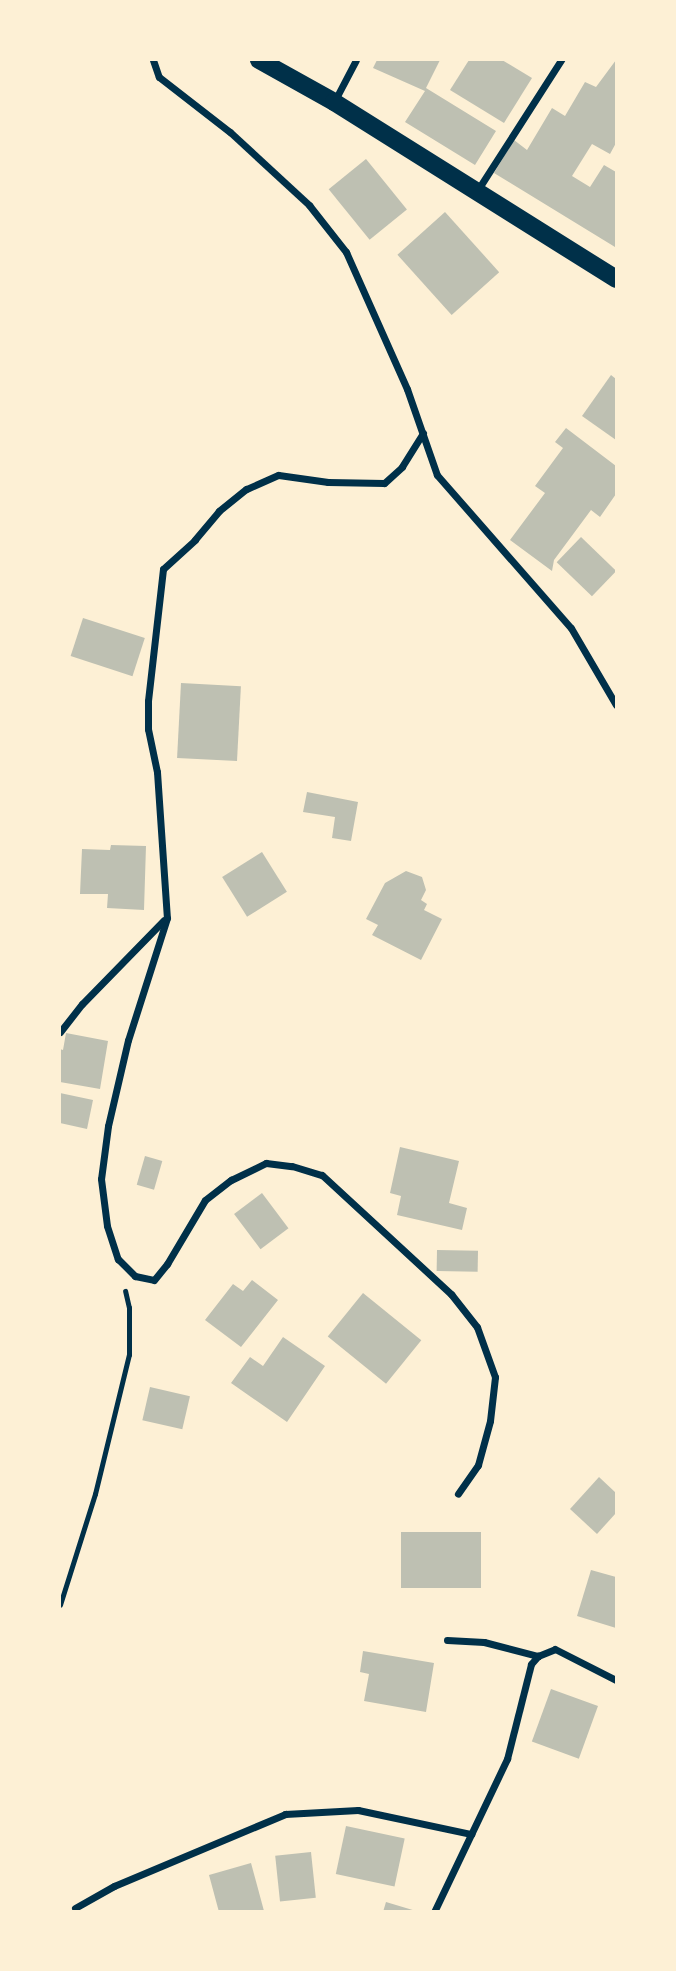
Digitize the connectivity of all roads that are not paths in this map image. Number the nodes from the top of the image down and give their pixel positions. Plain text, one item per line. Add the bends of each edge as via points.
1 (153, 60) edge
2 (259, 60) edge
3 (356, 60) edge
4 (561, 60) edge
5 (334, 102) junction
6 (477, 192) junction
7 (617, 279) edge
8 (423, 433) junction
9 (617, 705) edge
10 (167, 918) junction
11 (60, 1032) edge
12 (458, 1493) dead end
13 (447, 1640) dead end
14 (538, 1656) junction
15 (617, 1680) edge
16 (471, 1834) junction
17 (75, 1908) dead end
18 (434, 1912) edge

1 - 8 street via 159,77 230,132 309,205 346,252
2 - 5 main road
3 - 5 street
4 - 6 street
5 - 6 main road
6 - 7 main road
8 - 9 street via 437,475 571,628
8 - 10 street via 402,467 384,483 278,475 246,489 163,569 148,729 157,772
10 - 11 street
10 - 12 street via 128,1040 107,1126 102,1179 107,1226 118,1259 135,1276 154,1280 205,1200 231,1180 266,1163 322,1175 451,1294 477,1327 495,1377 478,1465
13 - 14 street via 484,1642
14 - 15 street via 555,1649 567,1652
14 - 16 street via 531,1664 507,1759
16 - 17 street via 358,1810 285,1814 114,1886
16 - 18 street

